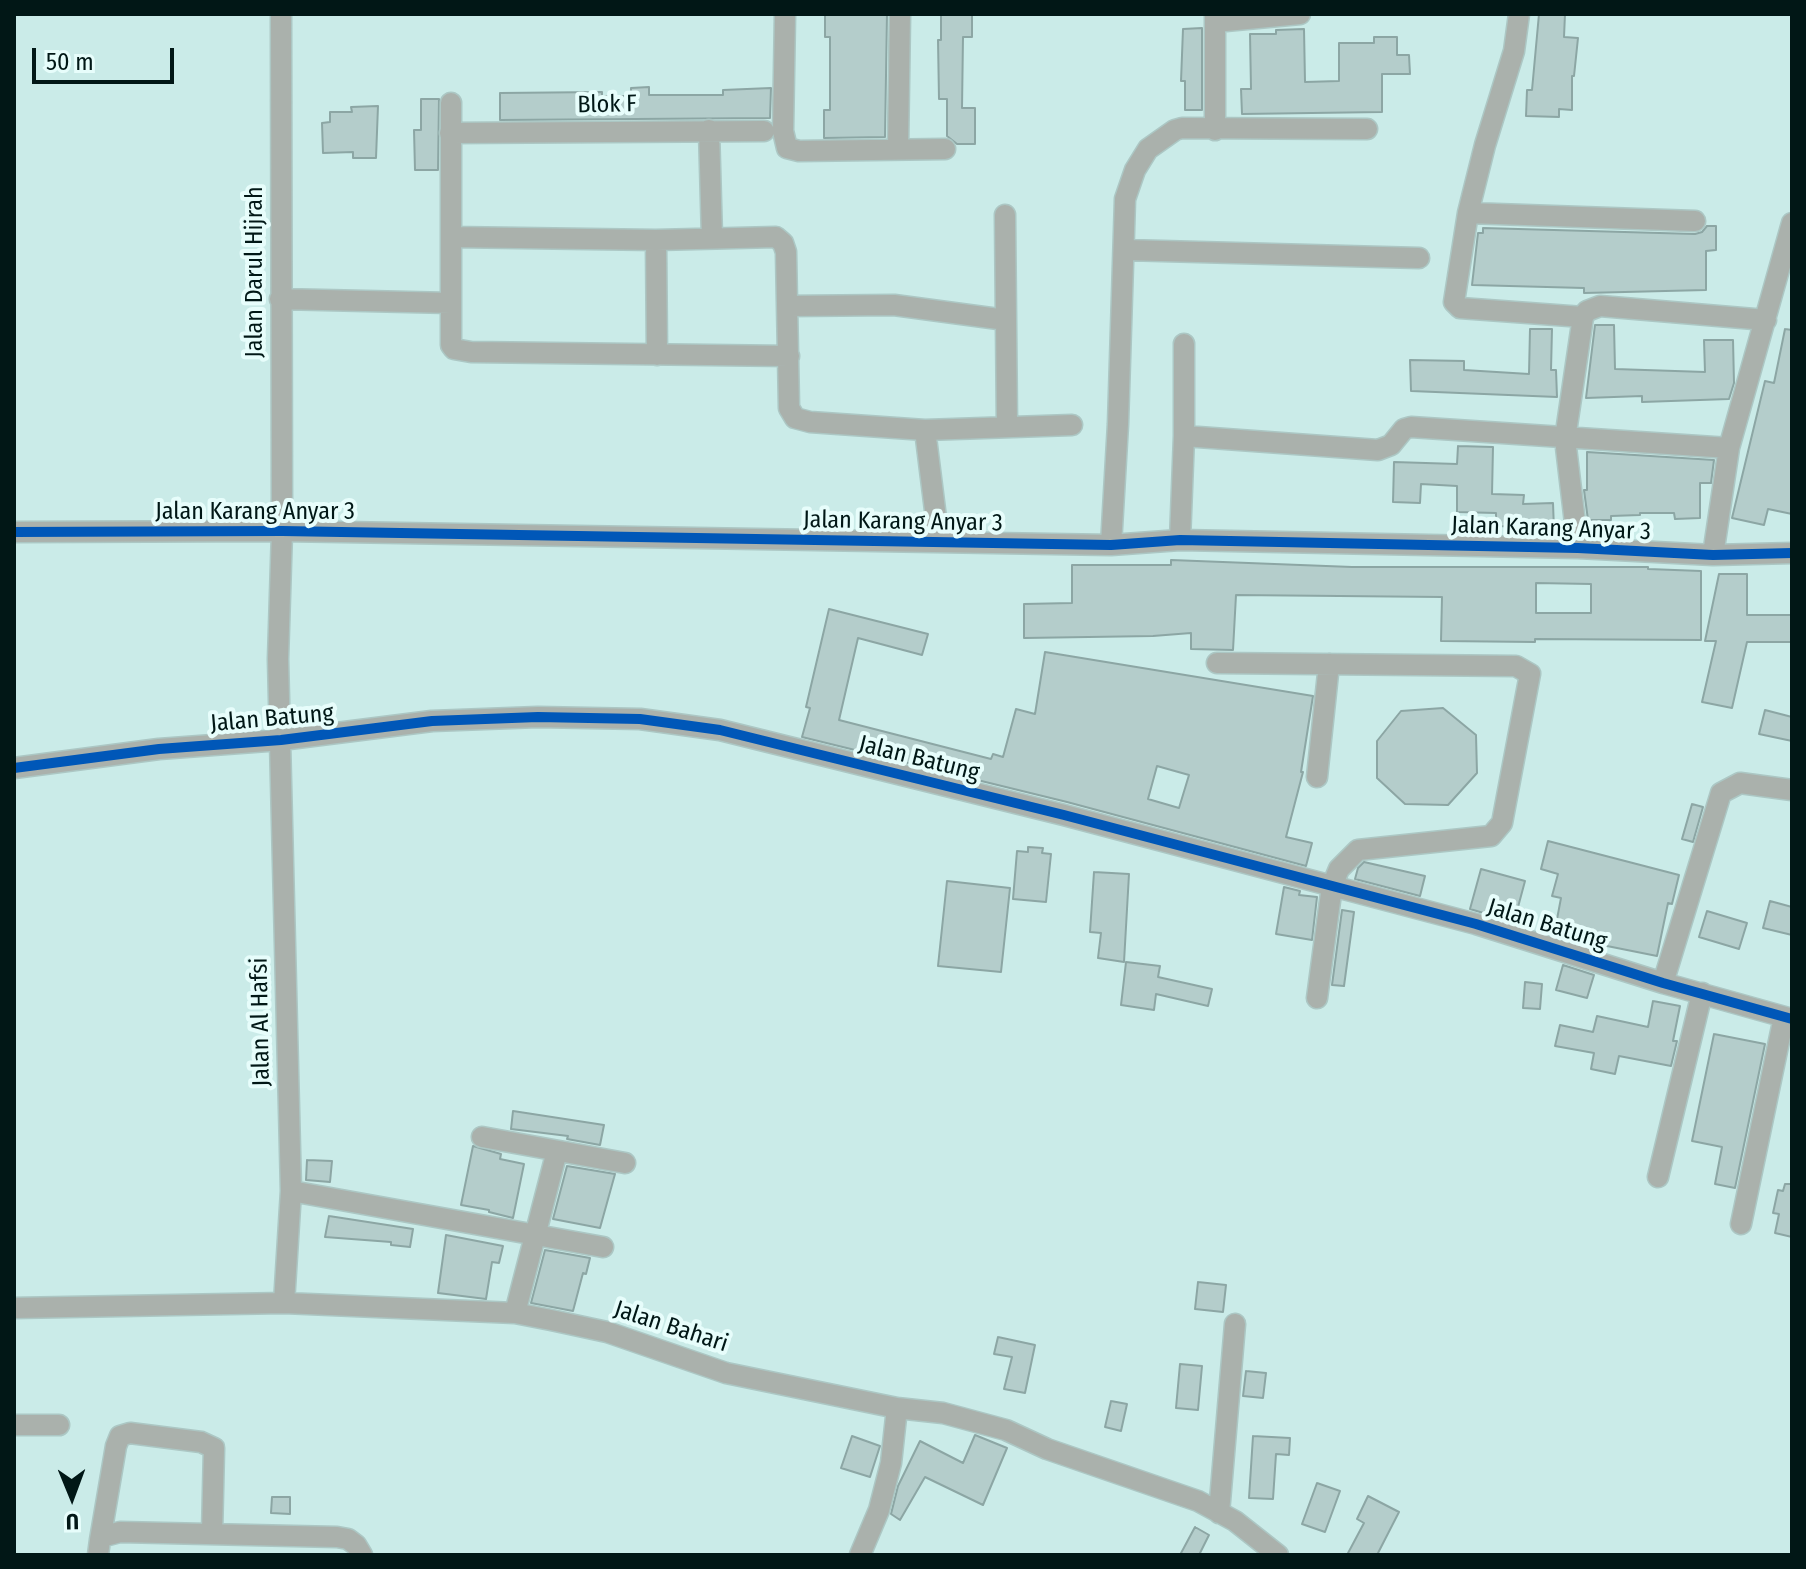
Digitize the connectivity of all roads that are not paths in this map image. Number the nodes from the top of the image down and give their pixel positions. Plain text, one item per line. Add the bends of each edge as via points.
1 (281, 14) edge
2 (785, 14) edge
3 (900, 14) edge
4 (1300, 14) edge
5 (1519, 14) edge
6 (1215, 18) edge
7 (451, 103) dead end
8 (1367, 129) dead end
9 (709, 130) junction
10 (1215, 130) junction
11 (764, 131) dead end
12 (450, 133) junction
13 (898, 148) junction
14 (945, 149) dead end
15 (1468, 213) junction
16 (1005, 215) dead end
17 (1695, 221) dead end
18 (1792, 223) edge
19 (452, 237) junction
20 (712, 238) junction
21 (656, 240) junction
22 (1125, 250) junction
23 (1419, 258) dead end
24 (280, 299) junction
25 (451, 303) junction
26 (788, 306) junction
27 (1583, 317) junction
28 (1006, 320) junction
29 (1766, 320) junction
30 (1184, 344) dead end
31 (657, 355) junction
32 (789, 356) junction
33 (1072, 425) dead end
34 (1007, 427) junction
35 (925, 430) junction
36 (1184, 436) junction
37 (1565, 439) junction
38 (1729, 448) junction
39 (282, 531) junction
40 (14, 532) edge
41 (1180, 540) junction
42 (939, 542) junction
43 (1111, 545) junction
44 (1578, 548) junction
45 (1792, 553) edge
46 (1713, 555) junction
47 (1217, 663) dead end
48 (1329, 664) junction
49 (281, 740) junction
50 (14, 768) edge
51 (1317, 777) dead end
52 (1792, 790) edge
53 (1332, 886) junction
54 (1663, 983) junction
55 (1702, 993) junction
56 (1317, 998) dead end
57 (1788, 1018) edge
58 (482, 1137) dead end
59 (557, 1151) junction
60 (625, 1163) dead end
61 (1658, 1177) dead end
62 (291, 1191) junction
63 (1741, 1224) dead end
64 (536, 1236) junction
65 (603, 1247) dead end
66 (284, 1303) junction
67 (14, 1308) edge
68 (515, 1313) junction
69 (1235, 1324) dead end
70 (897, 1408) junction
71 (14, 1425) edge
72 (59, 1425) dead end
73 (1219, 1513) junction
74 (212, 1534) junction
75 (99, 1548) edge
76 (362, 1555) edge
77 (860, 1555) edge
78 (1278, 1555) edge

1 - 24 street, Jalan Darul Hijrah
2 - 13 street via 787,148
3 - 13 street
4 - 6 street
5 - 15 street via 1514,51
6 - 10 street
7 - 12 street
8 - 10 street
9 - 11 street, Blok F
9 - 12 street, Blok F
9 - 20 street
10 - 22 street via 1175,130 1148,149 1125,199
12 - 19 street
13 - 14 street
15 - 17 street
15 - 27 street via 1454,302 1460,308
16 - 28 street
18 - 29 street
19 - 21 street
19 - 25 street
20 - 21 street
20 - 26 street via 768,236 781,241
21 - 31 street
22 - 23 street
22 - 43 street
24 - 25 street
24 - 39 street, Jalan Darul Hijrah
25 - 31 street via 451,345 459,350
26 - 28 street via 894,305
26 - 32 street
27 - 29 street via 1600,306
27 - 37 street
28 - 34 street
29 - 38 street
30 - 36 street
31 - 32 street
32 - 35 street via 789,408 795,418
33 - 34 street
34 - 35 street
35 - 42 street
36 - 37 street via 1378,450 1411,427
36 - 41 street
37 - 38 street
37 - 44 street
38 - 46 street
39 - 40 street, Jalan Karang Anyar 3
39 - 42 street, Jalan Karang Anyar 3
39 - 49 street, Jalan Darul Hijrah
41 - 43 street, Jalan Karang Anyar 3
41 - 44 street, Jalan Karang Anyar 3
42 - 43 street, Jalan Karang Anyar 3
44 - 46 street, Jalan Karang Anyar 3
45 - 46 street, Jalan Karang Anyar 3
47 - 48 street
48 - 51 street
48 - 53 street via 1516,666 1530,674 1507,807 1491,836 1358,850 1339,869
49 - 50 street, Jalan Batung
49 - 53 street, Jalan Batung via 432,721 538,717 640,719 720,730
49 - 62 street, Jalan Al Hafsi
52 - 54 street via 1740,783 1721,793
53 - 54 street, Jalan Batung via 1476,924
53 - 56 street
54 - 55 street, Jalan Batung
55 - 57 street, Jalan Batung
55 - 61 street
57 - 63 street
58 - 59 street
59 - 60 street
59 - 64 street
62 - 64 street
62 - 66 street, Jalan Al Hafsi
64 - 65 street
64 - 68 street
66 - 67 street, Jalan Bahari
66 - 68 street, Jalan Bahari
68 - 70 street, Jalan Bahari via 607,1332 726,1373
69 - 73 street
70 - 73 street, Jalan Bahari via 943,1413 1006,1430
70 - 77 street via 891,1463
71 - 72 street
73 - 78 street, Jalan Bahari
74 - 75 street via 120,1532 105,1536
74 - 75 street via 214,1448 130,1433 120,1436 116,1446
74 - 76 street via 337,1537 348,1539

